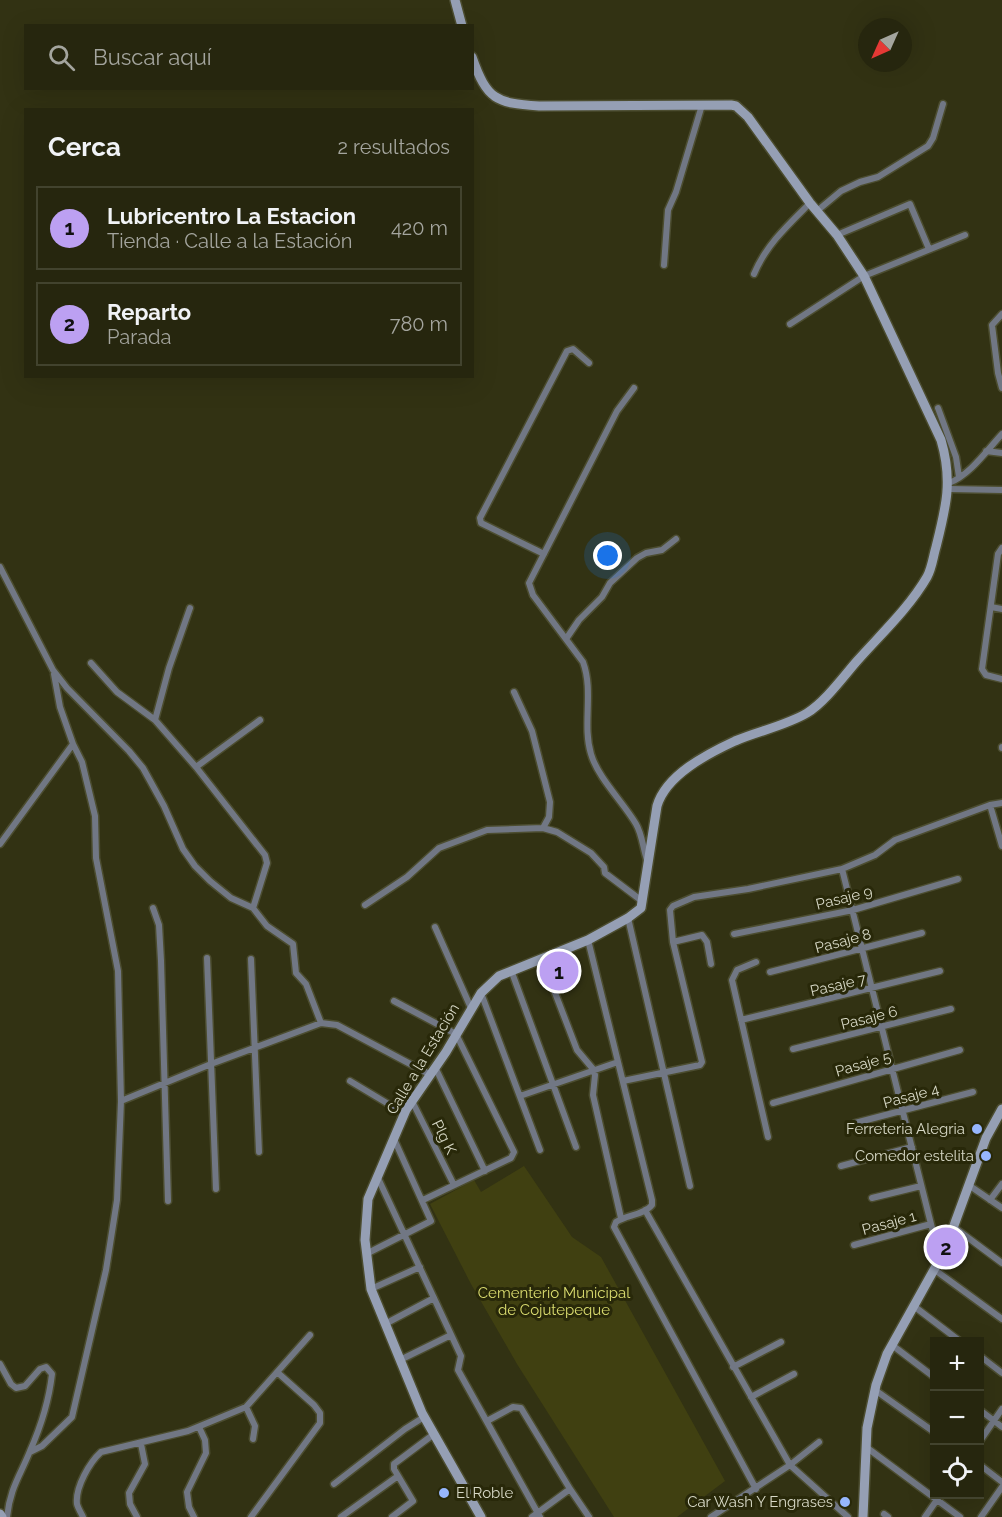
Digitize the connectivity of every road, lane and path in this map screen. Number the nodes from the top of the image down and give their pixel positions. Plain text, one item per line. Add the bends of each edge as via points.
1 (455, 0) edge
2 (461, 24) edge
3 (474, 61) edge
4 (943, 104) dead end
5 (702, 105) junction
6 (810, 203) junction
7 (817, 211) junction
8 (837, 235) junction
9 (965, 235) dead end
10 (929, 249) junction
11 (663, 266) dead end
12 (754, 274) dead end
13 (864, 276) junction
14 (1002, 314) edge
15 (790, 324) dead end
16 (589, 363) dead end
17 (634, 388) dead end
18 (1002, 388) edge
19 (938, 408) dead end
20 (1002, 434) edge
21 (986, 452) junction
22 (1002, 453) edge
23 (959, 477) junction
24 (949, 486) junction
25 (1002, 490) edge
26 (676, 539) dead end
27 (1002, 548) edge
28 (544, 554) junction
29 (0, 567) edge
30 (991, 607) junction
31 (190, 608) dead end
32 (1002, 609) edge
33 (566, 639) junction
34 (91, 663) dead end
35 (53, 670) junction
36 (1002, 679) edge
37 (514, 692) dead end
38 (155, 720) junction
39 (260, 720) dead end
40 (73, 744) junction
41 (196, 767) junction
42 (1002, 803) edge
43 (990, 805) junction
44 (543, 828) junction
45 (0, 844) edge
46 (1002, 846) edge
47 (648, 863) junction
48 (842, 869) junction
49 (958, 879) dead end
50 (642, 901) junction
51 (365, 904) dead end
52 (153, 908) dead end
53 (253, 908) junction
54 (853, 910) junction
55 (628, 918) junction
56 (435, 927) dead end
57 (922, 933) dead end
58 (734, 934) dead end
59 (588, 940) junction
60 (673, 942) junction
61 (862, 948) junction
62 (207, 958) dead end
63 (251, 959) dead end
64 (542, 959) junction
65 (756, 962) dead end
66 (711, 964) dead end
67 (511, 970) junction
68 (940, 971) dead end
69 (770, 972) dead end
70 (872, 990) junction
71 (481, 993) junction
72 (394, 1001) dead end
73 (471, 1008) junction
74 (951, 1009) dead end
75 (741, 1020) junction
76 (321, 1023) junction
77 (882, 1028) junction
78 (456, 1034) junction
79 (255, 1048) junction
80 (793, 1049) dead end
81 (960, 1050) dead end
82 (618, 1062) junction
83 (211, 1064) junction
84 (892, 1068) junction
85 (593, 1069) junction
86 (432, 1071) junction
87 (665, 1073) junction
88 (350, 1081) dead end
89 (623, 1081) junction
90 (165, 1083) junction
91 (553, 1084) junction
92 (973, 1092) dead end
93 (520, 1096) junction
94 (121, 1101) junction
95 (412, 1101) junction
96 (773, 1103) dead end
97 (1002, 1109) edge
98 (903, 1111) junction
99 (405, 1114) junction
100 (855, 1123) dead end
101 (768, 1137) dead end
102 (393, 1139) junction
103 (576, 1147) dead end
104 (912, 1148) junction
105 (540, 1150) dead end
106 (259, 1152) dead end
107 (842, 1166) dead end
108 (485, 1171) junction
109 (377, 1176) junction
110 (1002, 1184) edge
111 (454, 1185) junction
112 (921, 1185) junction
113 (690, 1186) dead end
114 (970, 1186) junction
115 (216, 1189) dead end
116 (872, 1198) dead end
117 (423, 1200) junction
118 (990, 1200) junction
119 (168, 1201) dead end
120 (1002, 1208) edge
121 (645, 1210) junction
122 (621, 1218) junction
123 (931, 1224) junction
124 (955, 1228) junction
125 (405, 1235) junction
126 (854, 1245) dead end
127 (945, 1250) junction
128 (366, 1254) junction
129 (1002, 1263) edge
130 (420, 1268) junction
131 (934, 1270) junction
132 (371, 1289) junction
133 (434, 1298) junction
134 (915, 1307) junction
135 (1002, 1319) edge
136 (385, 1324) junction
137 (310, 1335) dead end
138 (451, 1335) junction
139 (956, 1337) edge
140 (781, 1342) dead end
141 (892, 1345) junction
142 (984, 1359) edge
143 (400, 1360) junction
144 (0, 1364) edge
145 (733, 1367) junction
146 (277, 1372) junction
147 (1002, 1373) edge
148 (794, 1374) dead end
149 (930, 1374) edge
150 (875, 1390) junction
151 (751, 1397) junction
152 (246, 1407) junction
153 (1002, 1409) edge
154 (984, 1413) edge
155 (424, 1417) junction
156 (994, 1420) junction
157 (487, 1421) junction
158 (199, 1427) junction
159 (1002, 1427) edge
160 (930, 1429) edge
161 (434, 1434) junction
162 (984, 1435) edge
163 (253, 1438) dead end
164 (819, 1442) dead end
165 (141, 1444) junction
166 (866, 1447) junction
167 (30, 1452) junction
168 (790, 1466) junction
169 (984, 1468) edge
170 (398, 1476) junction
171 (334, 1484) dead end
172 (1002, 1484) edge
173 (756, 1489) junction
174 (571, 1490) junction
175 (930, 1494) edge
176 (938, 1499) edge
177 (941, 1499) edge
178 (3, 1516) edge
179 (537, 1516) edge
180 (83, 1517) edge
181 (137, 1517) edge
182 (194, 1517) edge
183 (250, 1517) edge
184 (341, 1517) edge
185 (392, 1517) edge
186 (481, 1517) edge
187 (589, 1517) edge
188 (711, 1517) edge
189 (848, 1517) edge
190 (862, 1517) edge
191 (925, 1517) edge
192 (960, 1517) edge
193 (981, 1517) edge

1 - 2 street
3 - 5 street via 485,86 509,104
4 - 7 street via 928,146 878,177 841,191
5 - 6 street via 731,105 742,111
5 - 11 street via 668,210
6 - 7 street
6 - 12 street via 762,256
7 - 8 street
8 - 10 street via 910,204
8 - 13 street
9 - 10 street
10 - 13 street
13 - 15 street
13 - 24 street via 941,440
14 - 18 street via 992,325
16 - 28 street via 573,349 567,351 480,518 481,523
17 - 28 street via 617,411
19 - 23 street
20 - 21 street
21 - 22 street
21 - 23 street
23 - 24 street
24 - 25 street
24 - 47 street via 928,574 903,609 815,707 795,719 735,741 669,783 659,797
26 - 33 street via 662,550 646,553 610,583
27 - 30 street
28 - 33 street via 529,583 530,590
29 - 35 street
30 - 32 street
30 - 36 street via 982,669 986,675
31 - 38 street
33 - 47 street via 587,674 590,752 638,827
34 - 38 street via 117,692
35 - 40 street
35 - 53 street via 143,768 195,866 231,898
37 - 44 street via 532,731 550,802
38 - 41 street
39 - 41 street
40 - 45 street
40 - 94 street via 82,762 95,816 96,858 118,971
41 - 53 street via 265,855 267,863
42 - 43 street
43 - 46 street
43 - 48 street via 895,840 875,855
44 - 50 street via 591,853 605,873
44 - 51 street via 487,830 463,837 440,848 407,877
47 - 50 street
48 - 54 street
48 - 60 street via 694,897 673,906
49 - 54 street, Pasaje 9
50 - 55 street, Calle a la Estación
52 - 90 street via 159,925
53 - 76 street via 267,926 293,944 296,972 306,984
54 - 58 street, Pasaje 9
54 - 61 street
55 - 59 street, Calle a la Estación
55 - 87 street
56 - 73 street
57 - 61 street, Pasaje 8
59 - 64 street, Calle a la Estación
59 - 82 street
60 - 66 street via 702,935
60 - 87 street via 703,1058 700,1065
61 - 69 street, Pasaje 8
61 - 70 street
62 - 83 street
63 - 79 street
64 - 67 street, Calle a la Estación
64 - 85 street via 578,1050
65 - 75 street via 737,970 732,980
67 - 71 street, Calle a la Estación
67 - 91 street
68 - 70 street, Pasaje 7
70 - 75 street, Pasaje 7
70 - 77 street
71 - 73 street, Calle a la Estación
71 - 93 street
72 - 78 street
73 - 78 street, Calle a la Estación
74 - 77 street, Pasaje 6
75 - 101 street
76 - 79 street
76 - 86 street via 337,1025
77 - 80 street, Pasaje 6
77 - 84 street
78 - 86 street, Calle a la Estación
78 - 108 street via 514,1152 511,1158
79 - 83 street
79 - 106 street
81 - 84 street, Pasaje 5
82 - 85 street
82 - 89 street
83 - 90 street
83 - 115 street
84 - 96 street, Pasaje 5
84 - 98 street
85 - 91 street
85 - 122 street via 593,1095
86 - 95 street, Calle a la Estación
86 - 108 street
87 - 89 street
87 - 113 street
88 - 99 street
89 - 121 street via 652,1200 651,1207
90 - 94 street
90 - 119 street
91 - 93 street
91 - 103 street
92 - 98 street, Pasaje 4
93 - 105 street
94 - 167 street via 117,1200 106,1270 72,1417 42,1446
95 - 99 street, Calle a la Estación
95 - 111 street, Plg K
97 - 114 street via 986,1138
98 - 100 street, Pasaje 4
98 - 104 street
99 - 102 street, Calle a la Estación
102 - 109 street, Calle a la Estación
102 - 117 street
104 - 107 street
104 - 112 street
108 - 111 street
109 - 125 street
109 - 128 street, Calle a la Estación via 368,1199
110 - 118 street
111 - 117 street
112 - 116 street
112 - 123 street
114 - 118 street
114 - 124 street
117 - 125 street via 431,1221
118 - 120 street
121 - 122 street
121 - 145 street
122 - 173 street via 615,1222 616,1230
123 - 126 street, Pasaje 1
123 - 127 street via 935,1239
124 - 127 street
124 - 129 street
125 - 128 street
125 - 130 street
127 - 131 street
128 - 132 street, Calle a la Estación
130 - 132 street
130 - 133 street
131 - 134 street
131 - 135 street
132 - 136 street, Calle a la Estación
133 - 136 street
133 - 138 street
134 - 139 street
134 - 141 street
136 - 143 street, Calle a la Estación
137 - 146 street
138 - 143 street
138 - 157 street via 461,1356 458,1370
140 - 145 street
141 - 149 street
141 - 150 street
142 - 147 street
143 - 155 street, Calle a la Estación
144 - 167 street via 16,1388 25,1386 40,1369 46,1367 52,1374 49,1400
145 - 151 street
146 - 152 street
146 - 183 street via 314,1405 320,1413 320,1423
148 - 151 street
150 - 160 street
150 - 166 street
151 - 168 street
152 - 158 street
152 - 163 street via 255,1426
153 - 156 street
154 - 156 street
155 - 161 street, Calle a la Estación
155 - 171 street
156 - 159 street
156 - 162 street
157 - 174 street via 513,1407 521,1408
157 - 179 street
158 - 165 street
158 - 182 street via 206,1453 187,1492
161 - 170 street via 394,1464
161 - 186 street, Calle a la Estación
164 - 168 street
165 - 180 street via 101,1452 93,1459 78,1492 77,1505
165 - 181 street via 145,1464 129,1493
166 - 175 street
166 - 190 street
167 - 178 street
168 - 173 street
168 - 189 street
169 - 172 street
170 - 184 street
170 - 185 street via 413,1501
172 - 193 street
173 - 188 street
174 - 179 street
174 - 187 street
176 - 191 street
177 - 192 street

